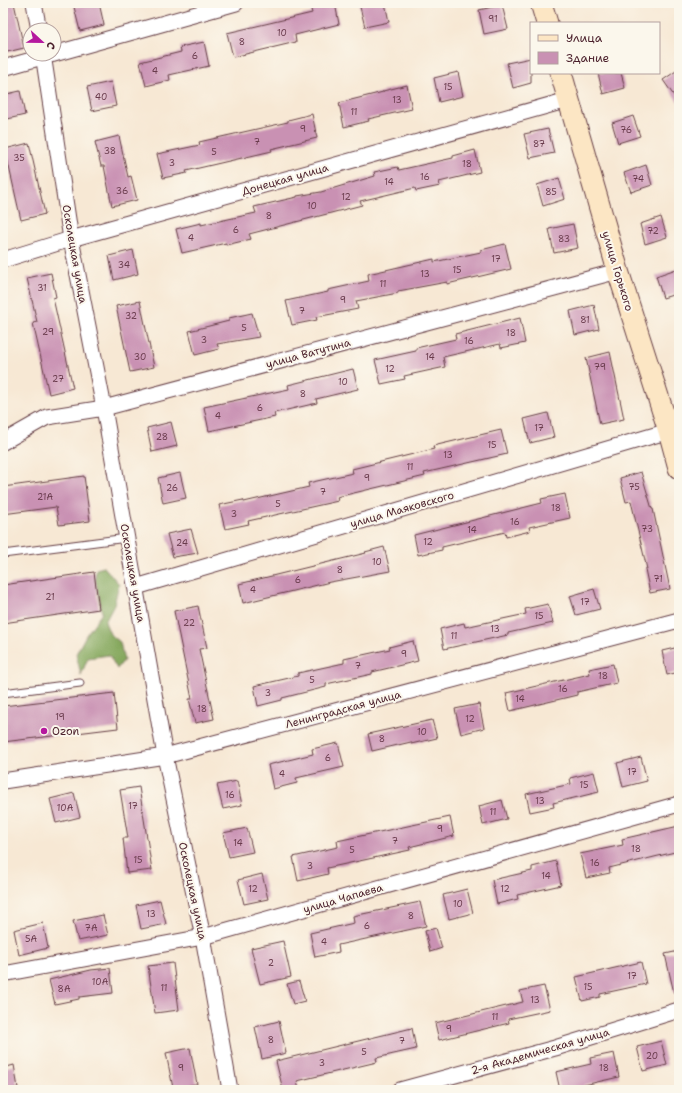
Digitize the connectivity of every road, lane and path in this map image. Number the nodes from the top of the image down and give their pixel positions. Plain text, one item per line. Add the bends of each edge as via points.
1 (34, 3) edge
2 (236, 3) edge
3 (541, 3) edge
4 (38, 22) edge
5 (547, 22) edge
6 (62, 51) edge
7 (24, 62) edge
8 (50, 62) edge
9 (3, 68) edge
10 (561, 74) edge
11 (568, 100) junction
12 (71, 239) junction
13 (3, 260) edge
14 (618, 271) junction
15 (104, 408) junction
16 (669, 431) junction
17 (3, 442) edge
18 (678, 457) edge
19 (127, 538) junction
20 (3, 554) edge
21 (136, 587) junction
22 (679, 620) edge
23 (80, 683) dead end
24 (3, 693) edge
25 (165, 756) junction
26 (3, 781) edge
27 (679, 804) edge
28 (203, 937) junction
29 (3, 974) edge
30 (679, 1010) edge
31 (230, 1090) edge
32 (400, 1090) edge

1 - 4 street
2 - 6 street
3 - 5 street
7 - 9 street
8 - 12 street, Осколецкая улица
10 - 11 street, улица Горького
11 - 12 street, Донецкая улица
11 - 14 street, улица Горького
12 - 13 street, Донецкая улица
12 - 15 street, Осколецкая улица
14 - 15 street, улица Ватутина
14 - 16 street, улица Горького
15 - 17 street, улица Ватутина via 47,417
15 - 19 street, Осколецкая улица
16 - 18 street, улица Горького
16 - 21 street, улица Маяковского
19 - 20 lane
19 - 21 street, Осколецкая улица
21 - 25 street, Осколецкая улица
22 - 25 street, Ленинградская улица
23 - 24 lane
25 - 26 street, Ленинградская улица
25 - 28 street, Осколецкая улица
27 - 28 street, улица Чапаева
28 - 29 street, улица Чапаева
28 - 31 street, Осколецкая улица
30 - 32 street, 2-я Академическая улица via 554,1048

